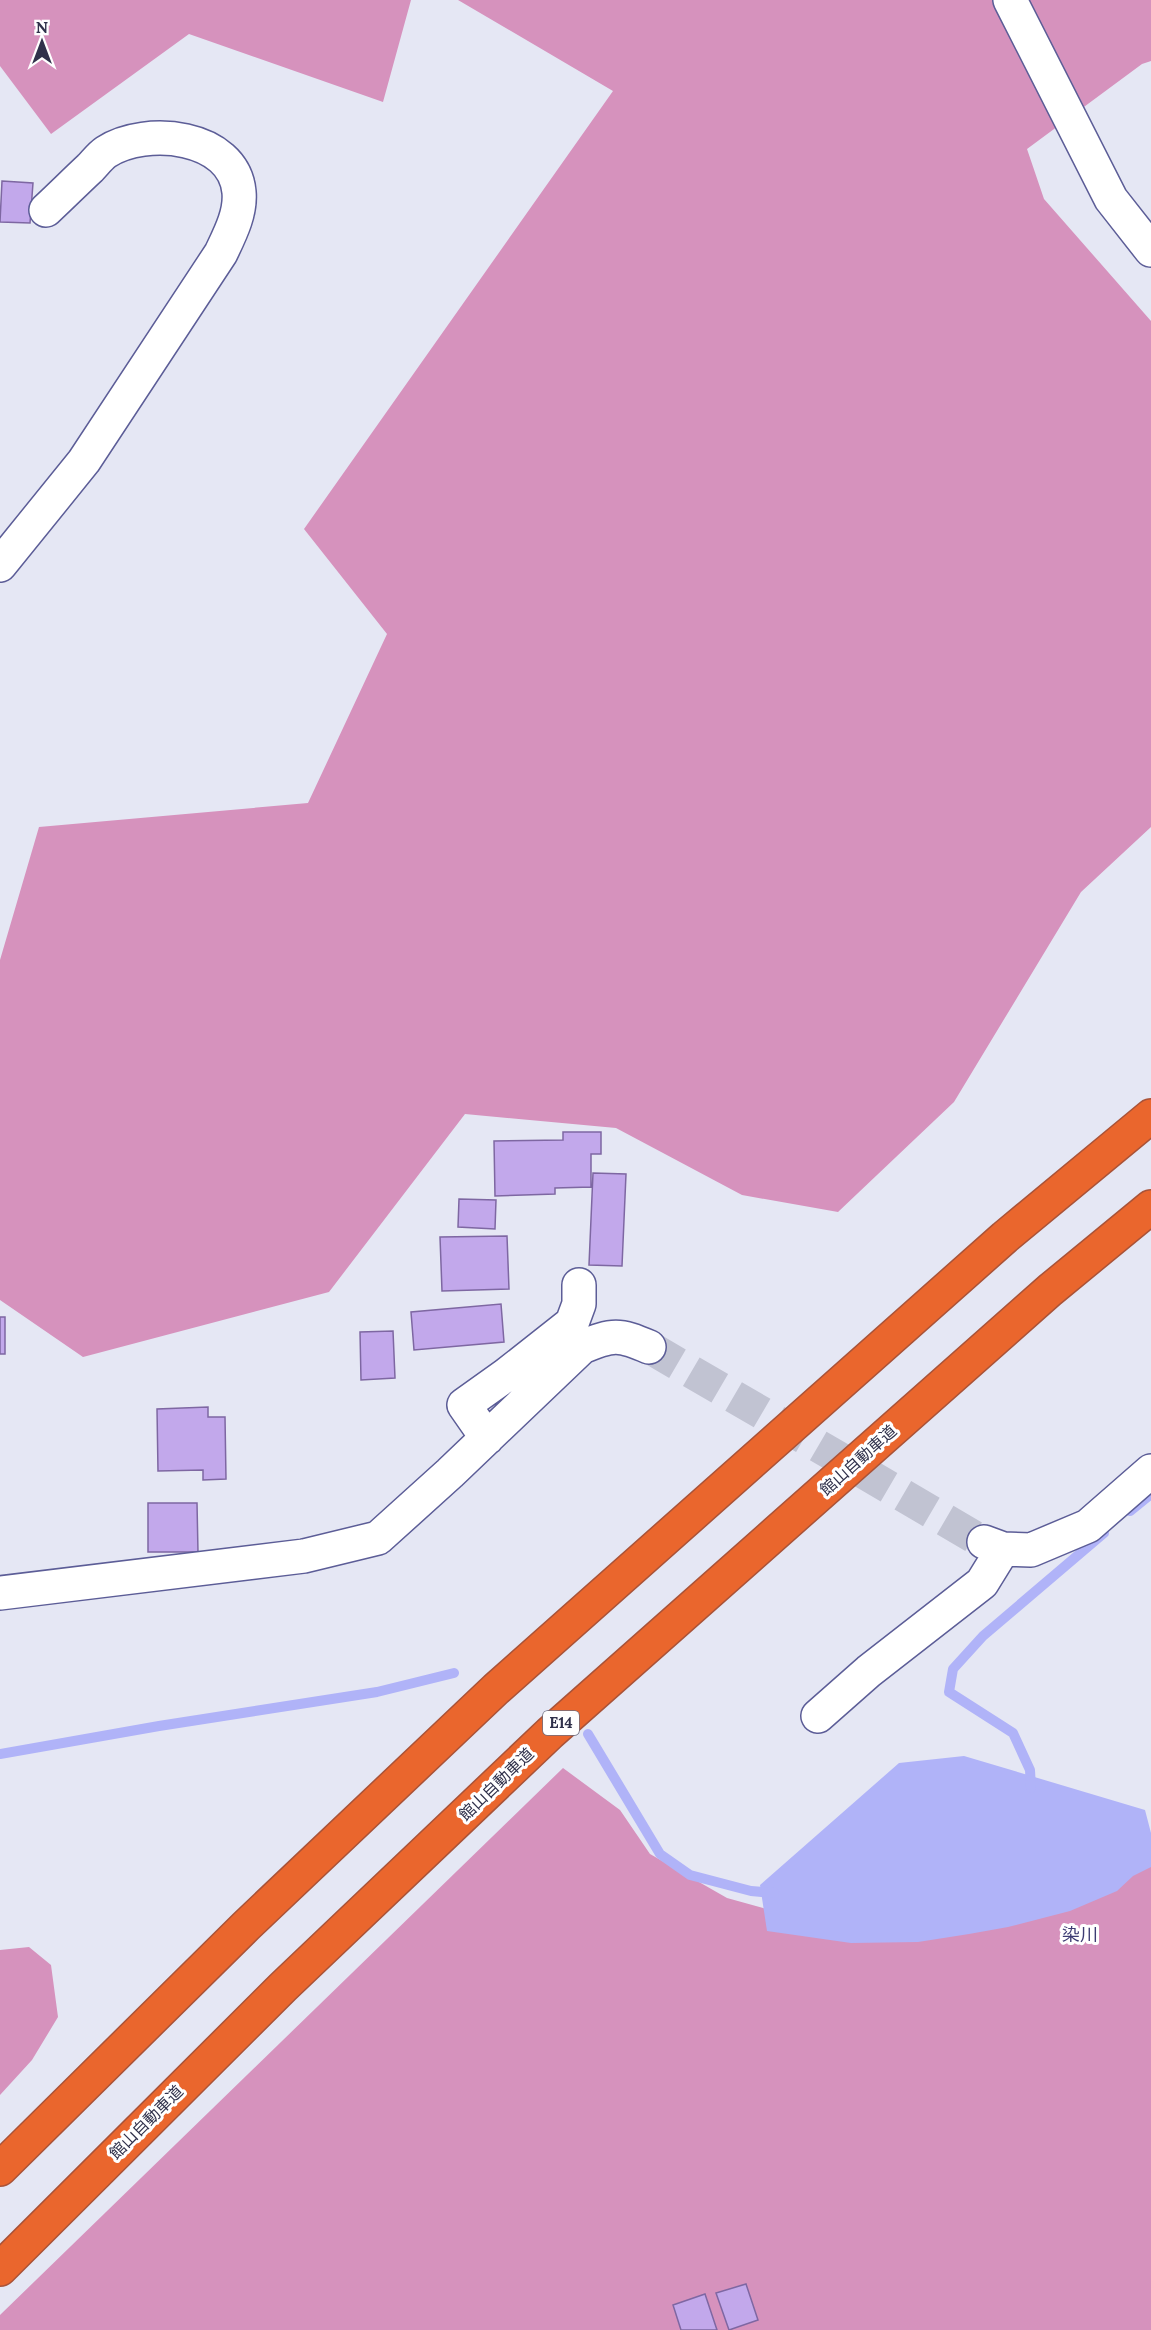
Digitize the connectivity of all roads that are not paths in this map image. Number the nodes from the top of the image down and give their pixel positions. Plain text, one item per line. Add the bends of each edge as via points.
1 (1010, 0) edge
2 (46, 210) dead end
3 (1151, 250) edge
4 (0, 565) edge
5 (1151, 1116) edge
6 (1151, 1207) edge
7 (579, 1285) dead end
8 (649, 1347) tunnel mouth
9 (487, 1438) junction
10 (1151, 1471) edge
11 (0, 1593) edge
12 (818, 1716) dead end
13 (0, 2169) edge
14 (0, 2269) edge

1 - 3 street via 1111,199
2 - 4 street via 107,152 154,137 194,143 217,153 236,178 240,201 234,228 221,253 84,461
5 - 13 highway via 1005,1237 496,1689 246,1926
6 - 14 highway, 館山自動車道 / E14 via 1041,1298 550,1733 283,1987
7 - 9 street via 579,1304 572,1323 464,1405
8 - 9 street via 625,1336 602,1338 582,1347
9 - 11 street via 378,1538 304,1556
10 - 12 street via 1088,1526 1031,1550 992,1545 982,1583

